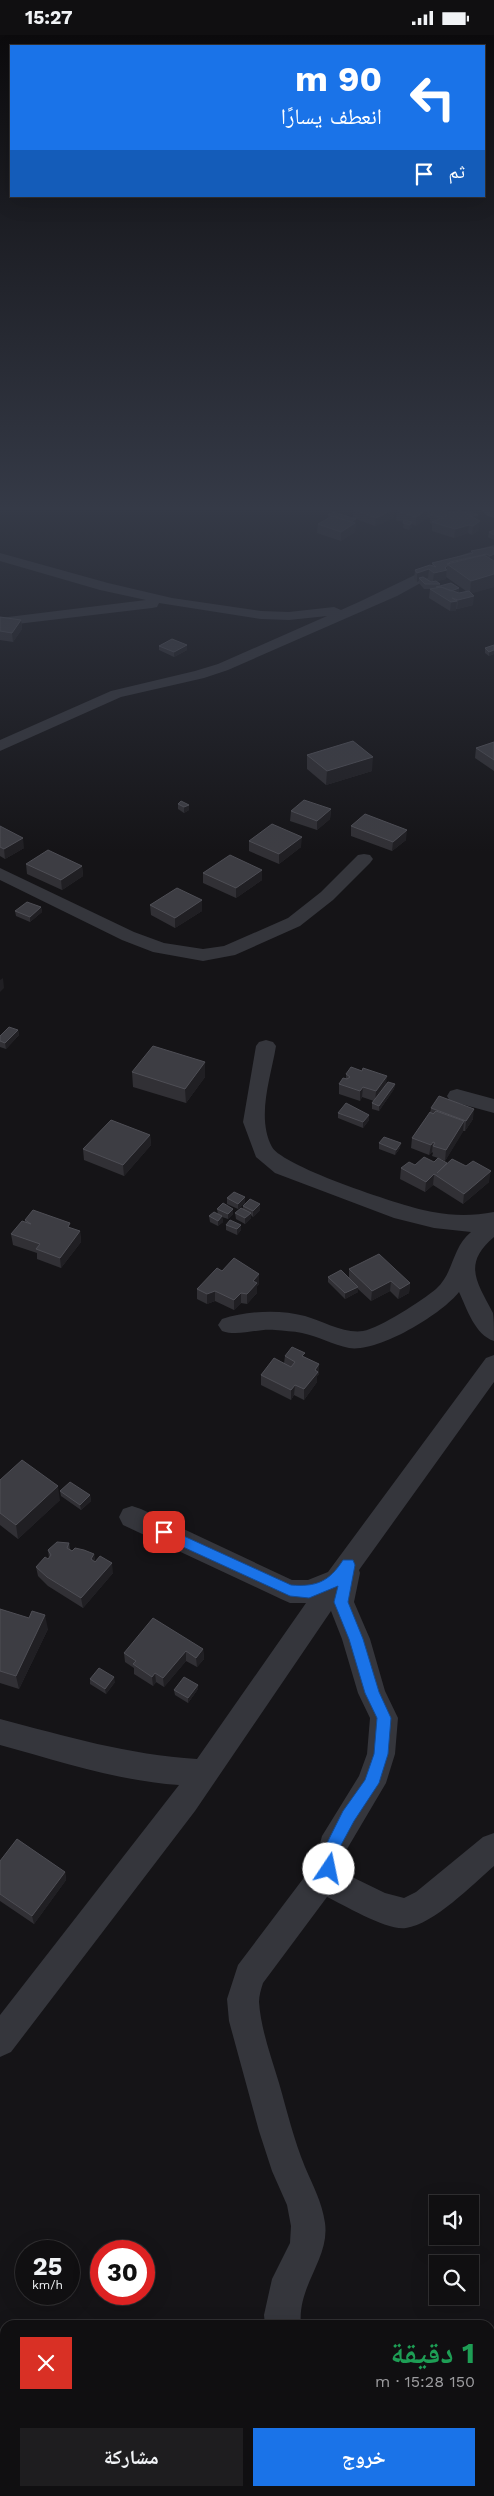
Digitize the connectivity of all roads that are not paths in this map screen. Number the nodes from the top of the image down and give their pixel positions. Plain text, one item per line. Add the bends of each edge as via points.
1 (297, 623) edge
2 (323, 623) edge
3 (306, 631) junction
4 (0, 746) edge
5 (364, 859) dead end
6 (0, 873) edge
7 (266, 1046) dead end
8 (457, 1096) dead end
9 (494, 1106) edge
10 (494, 1220) edge
11 (494, 1225) edge
12 (462, 1272) junction
13 (230, 1325) dead end
14 (494, 1332) edge
15 (494, 1364) edge
16 (132, 1517) dead end
17 (343, 1572) junction
18 (0, 1732) edge
19 (205, 1773) junction
20 (494, 1847) edge
21 (329, 1869) junction
22 (0, 2041) edge
23 (282, 2320) edge

1 - 3 street
2 - 3 street
3 - 4 street via 199,675 116,695
5 - 6 street via 327,896 294,922 228,951 203,955 160,948 128,936
7 - 10 street via 253,1122 263,1152 283,1168 402,1213 471,1224
8 - 9 street
11 - 12 street via 476,1240 465,1256
12 - 13 street via 445,1294 420,1312 362,1340 302,1324 265,1320
12 - 14 street via 480,1313
15 - 17 street
16 - 17 street via 290,1591 309,1592
17 - 19 street
17 - 21 street via 341,1602 372,1693 384,1718 381,1754 371,1783 333,1846
18 - 19 street via 101,1759 158,1770
19 - 22 street
20 - 21 street via 427,1903 406,1913 382,1908 337,1886
21 - 23 street via 249,1976 243,1999 245,2021 276,2131 304,2203 308,2226 307,2246 290,2279

